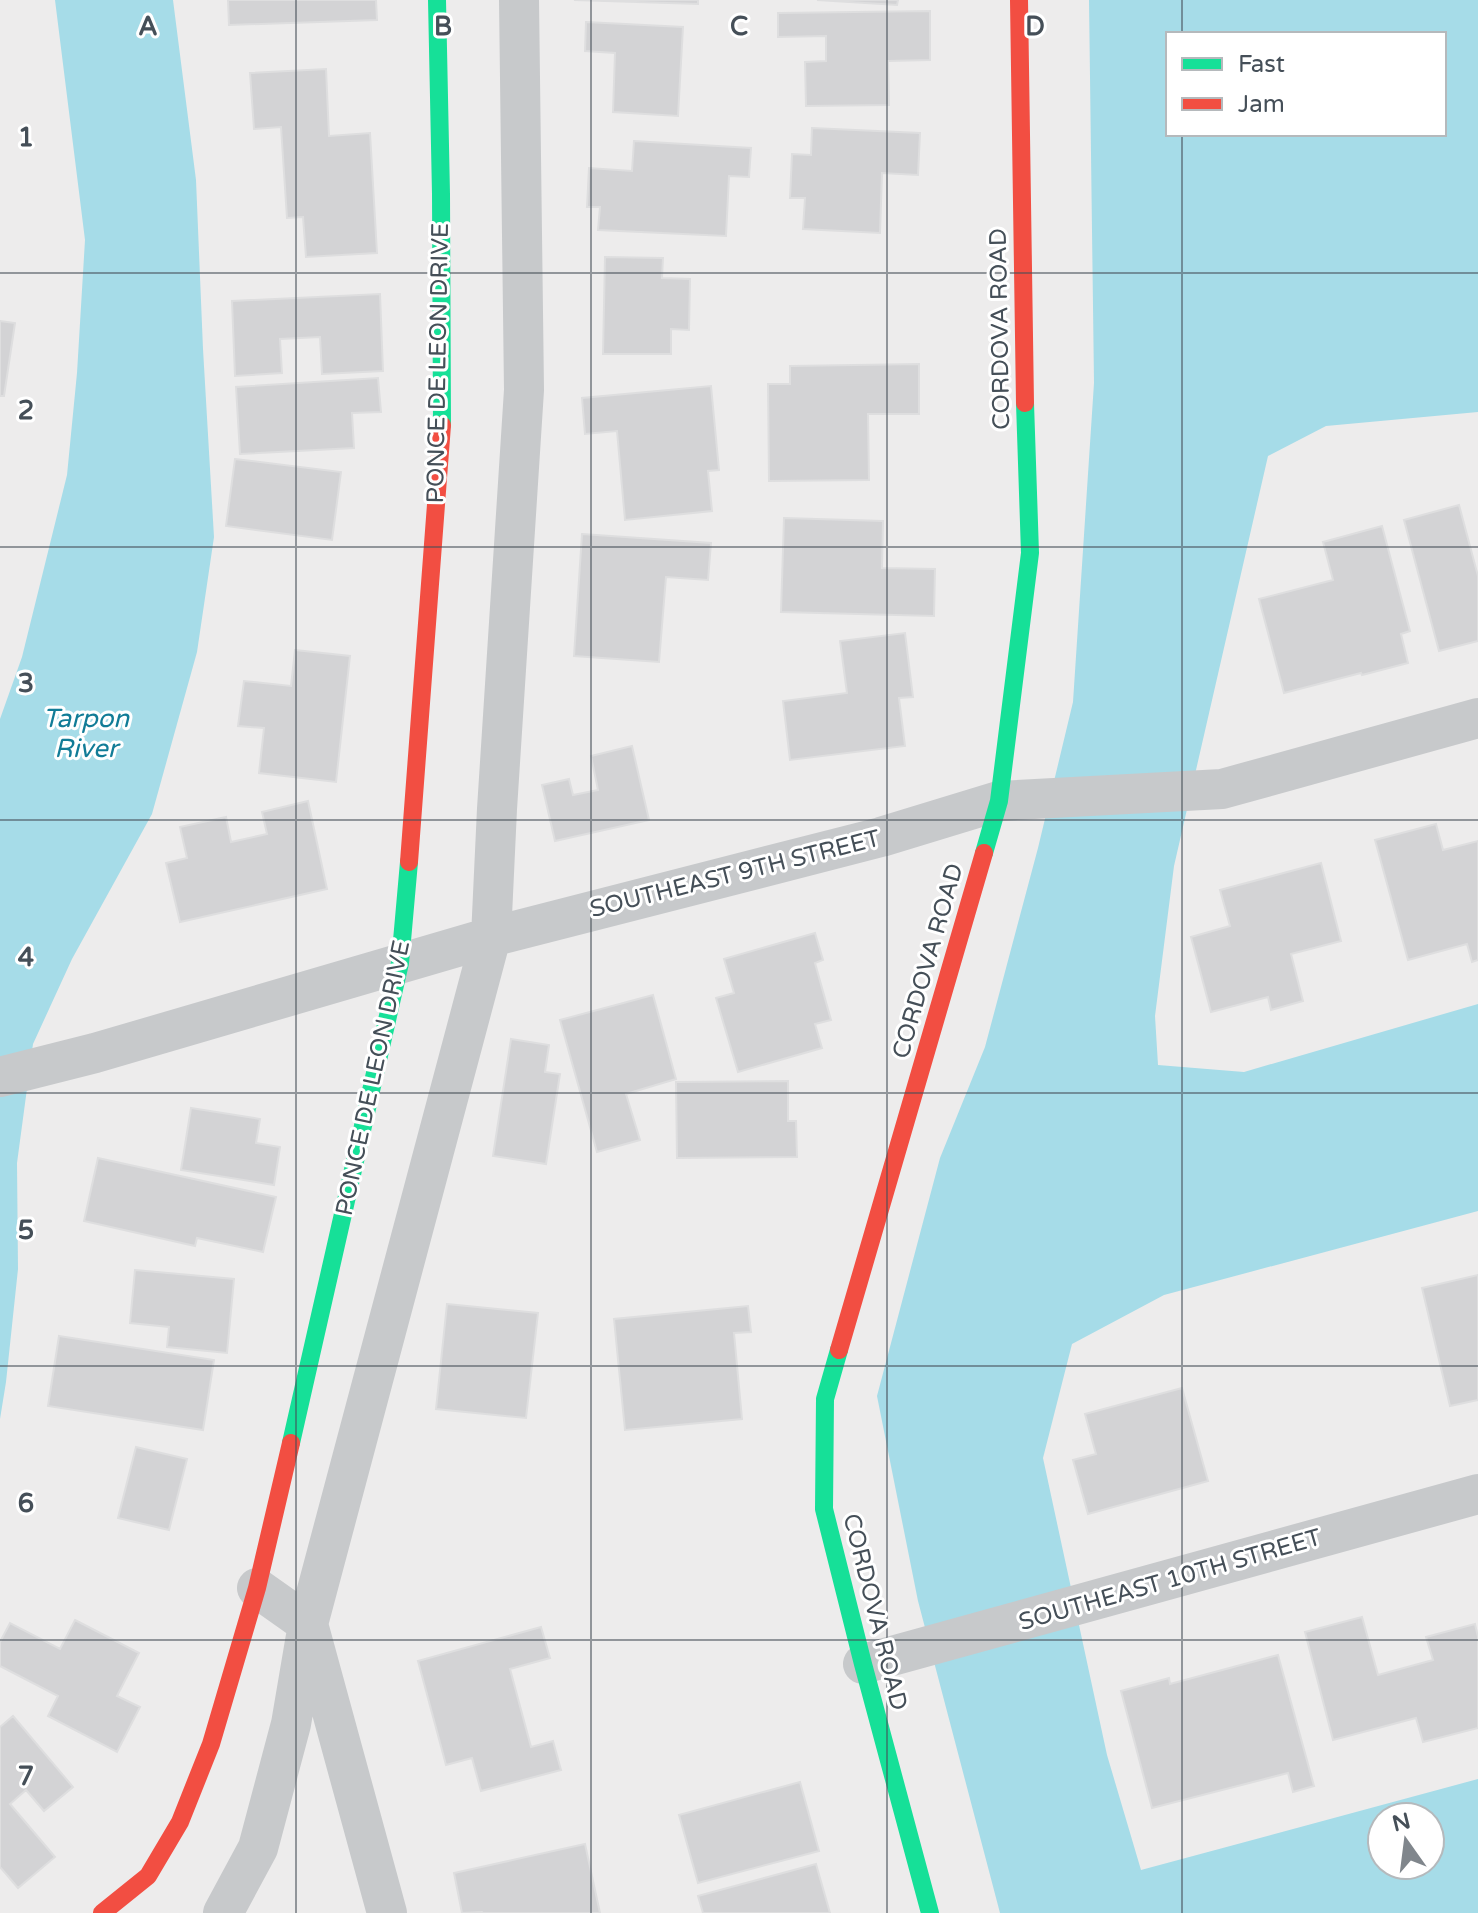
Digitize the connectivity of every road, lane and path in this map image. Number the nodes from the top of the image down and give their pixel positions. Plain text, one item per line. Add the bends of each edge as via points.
1 (437, 0) edge
2 (519, 0) edge
3 (1019, 0) edge
4 (1478, 718) edge
5 (999, 801) junction
6 (491, 937) junction
7 (400, 963) junction
8 (0, 1077) edge
9 (1478, 1494) edge
10 (257, 1588) junction
11 (308, 1624) junction
12 (863, 1664) junction
13 (102, 1913) edge
14 (223, 1913) edge
15 (387, 1913) edge
16 (930, 1913) edge

1 - 7 street, PONCE DE LEON DRIVE via 442,433
2 - 6 street via 524,390
3 - 5 street, CORDOVA ROAD via 1030,553
4 - 5 street, SOUTHEAST 9TH STREET via 1222,789
5 - 6 street, SOUTHEAST 9TH STREET via 881,837
5 - 12 street, CORDOVA ROAD via 825,1399 824,1509
6 - 7 street, SOUTHEAST 9TH STREET
6 - 11 street
7 - 8 street, SOUTHEAST 9TH STREET
7 - 10 street, PONCE DE LEON DRIVE
9 - 12 street, SOUTHEAST 10TH STREET
10 - 11 street
10 - 13 street, PONCE DE LEON DRIVE via 211,1744 180,1822 148,1876
11 - 14 street via 291,1724 258,1848
11 - 15 street
12 - 16 street, CORDOVA ROAD

